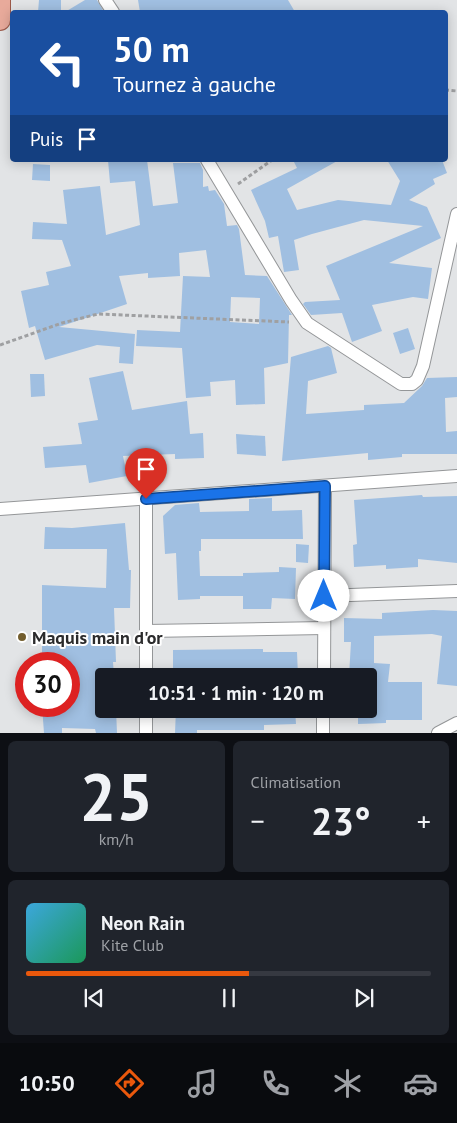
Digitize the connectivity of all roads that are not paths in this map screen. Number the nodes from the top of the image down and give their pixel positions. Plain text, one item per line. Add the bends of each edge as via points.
1 (0, 0) edge
2 (0, 20) edge
3 (208, 162) edge
4 (457, 214) edge
5 (457, 476) edge
6 (325, 486) junction
7 (146, 499) junction
8 (0, 509) edge
9 (457, 591) edge
10 (324, 596) junction
11 (324, 628) junction
12 (146, 631) junction
13 (146, 668) edge
14 (324, 668) edge
15 (146, 718) edge
16 (324, 718) edge
17 (457, 723) edge
18 (146, 733) edge
19 (323, 733) edge
20 (438, 733) edge

1 - 2 main road
3 - 4 street via 307,322 401,384 412,384 417,380 423,366
5 - 6 street
6 - 7 street
6 - 10 street
7 - 8 street
7 - 12 street
9 - 10 street
10 - 11 street
11 - 12 street
11 - 14 street
12 - 13 street
15 - 18 street
16 - 19 street
17 - 20 street

